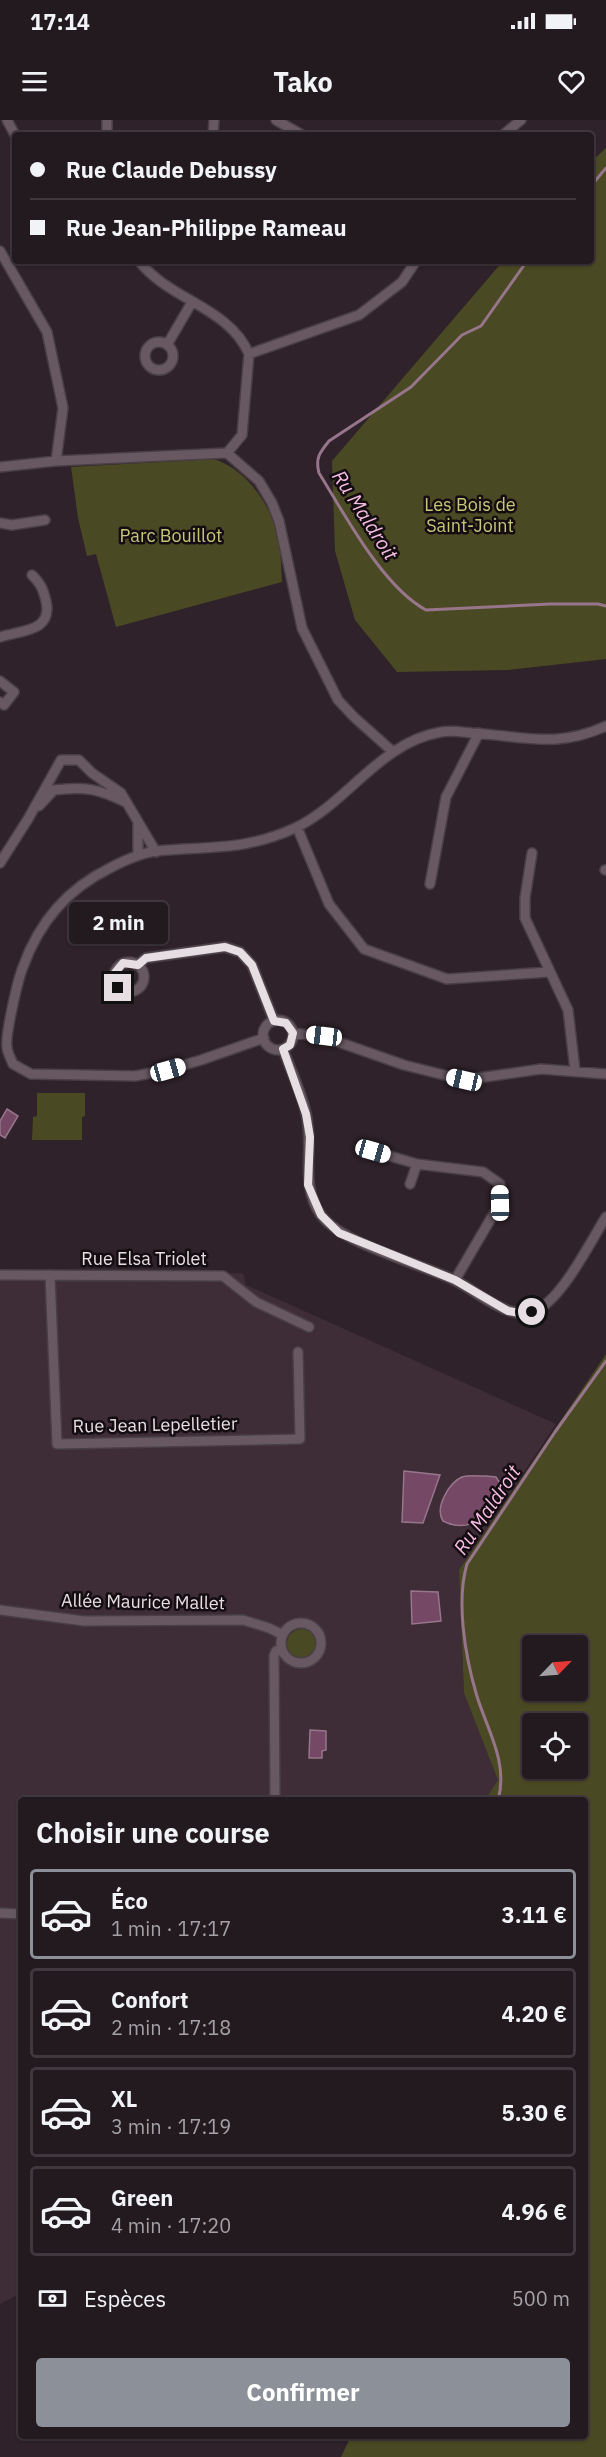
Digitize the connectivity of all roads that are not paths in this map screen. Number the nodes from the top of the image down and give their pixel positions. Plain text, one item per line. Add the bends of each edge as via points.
1 (276, 120) edge
2 (521, 120) edge
3 (297, 132) edge
4 (507, 132) edge
5 (0, 251) edge
6 (142, 264) edge
7 (414, 264) edge
8 (192, 302) junction
9 (166, 345) dead end
10 (249, 354) junction
11 (227, 453) junction
12 (56, 461) junction
13 (0, 467) edge
14 (45, 520) dead end
15 (0, 523) edge
16 (32, 575) dead end
17 (0, 637) edge
18 (0, 681) edge
19 (0, 702) edge
20 (606, 726) edge
21 (480, 733) junction
22 (392, 751) junction
23 (128, 804) junction
24 (31, 815) junction
25 (138, 822) junction
26 (297, 827) junction
27 (156, 852) junction
28 (532, 853) dead end
29 (138, 855) junction
30 (0, 864) edge
31 (430, 884) dead end
32 (138, 965) dead end
33 (549, 972) junction
34 (274, 1021) junction
35 (293, 1033) junction
36 (264, 1038) junction
37 (283, 1049) junction
38 (575, 1070) junction
39 (606, 1074) edge
40 (373, 1151) dead end
41 (417, 1164) junction
42 (410, 1184) dead end
43 (606, 1217) edge
44 (0, 1275) edge
45 (50, 1275) junction
46 (455, 1280) junction
47 (309, 1327) dead end
48 (298, 1352) dead end
49 (0, 1610) edge
50 (283, 1635) junction
51 (282, 1649) junction
52 (275, 1797) edge
53 (0, 1913) edge
54 (18, 1914) edge

1 - 3 street
2 - 4 street
5 - 12 street via 47,332 63,408
6 - 8 street via 166,286
7 - 10 street via 402,282 359,315
8 - 9 street
8 - 10 street via 232,327
10 - 11 street via 242,435
11 - 12 street
11 - 22 street via 259,481 272,503 302,628 338,700
12 - 13 street
14 - 15 street
16 - 17 street via 42,585 47,608 45,620 37,627
18 - 19 street via 14,692 4,705
20 - 21 street via 574,738 540,741
21 - 22 street via 443,731 419,737
21 - 31 street via 446,796
22 - 26 street via 326,808
23 - 24 street via 104,791 79,787 54,790
23 - 24 street via 79,760 69,758 60,760
23 - 25 street
24 - 30 street
25 - 27 street
25 - 29 street
26 - 27 street via 232,847
26 - 33 street via 329,904 364,949 447,979
27 - 29 street
28 - 33 street via 525,918
29 - 36 street via 90,878 61,902 42,925 19,976 6,1046 13,1064 31,1074 135,1076 168,1070
32 - 34 street via 146,958 225,947 240,952 252,965
33 - 38 street via 568,1010
34 - 35 street via 286,1023
34 - 36 street via 264,1030
35 - 37 street via 290,1045
35 - 38 street via 324,1036 405,1065 464,1080 541,1069
36 - 37 street via 273,1049
37 - 46 street via 306,1114 310,1137 308,1185 321,1215 339,1233
38 - 39 street
40 - 41 street
41 - 42 street
41 - 46 street via 483,1172 500,1184 500,1203
43 - 46 street via 558,1294 542,1308 520,1313 508,1311
44 - 45 street, Rue Elsa Triolet
45 - 47 street, Rue Elsa Triolet via 223,1275 256,1302
45 - 48 street, Rue Jean Lepelletier via 57,1444 300,1439
49 - 50 street, Allée Maurice Mallet via 84,1621 243,1620
50 - 51 street
50 - 51 street via 291,1626 304,1623 314,1628 321,1643 316,1657 303,1663 289,1659
51 - 52 street via 274,1656
53 - 54 street

